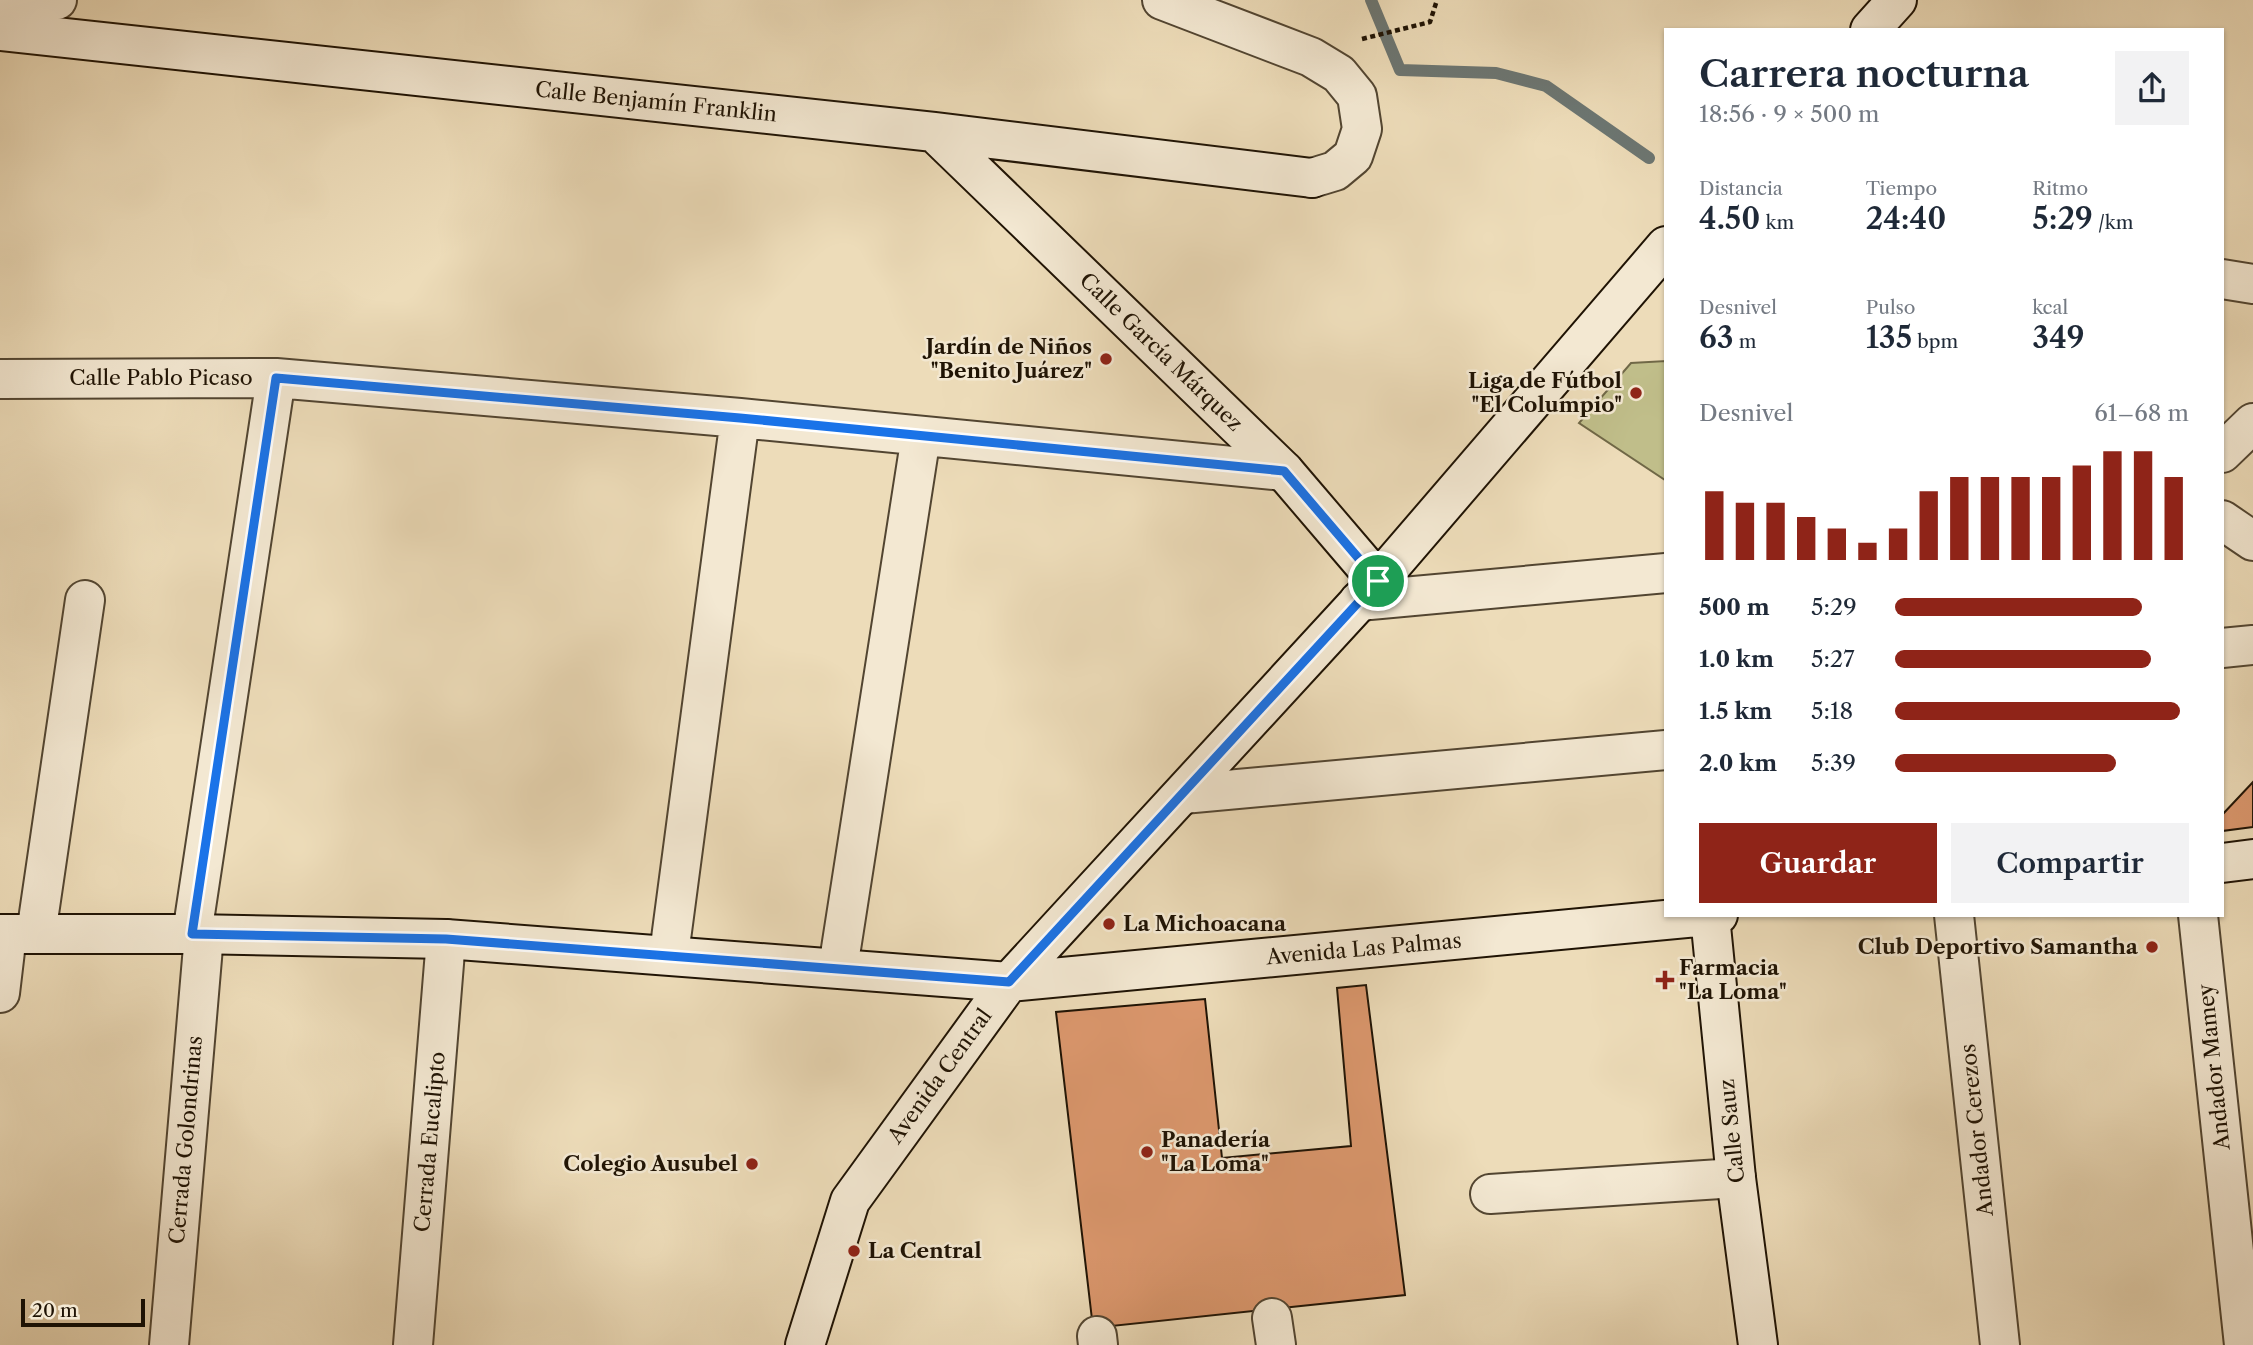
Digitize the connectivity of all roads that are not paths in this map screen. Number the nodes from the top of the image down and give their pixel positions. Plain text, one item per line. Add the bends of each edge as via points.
1 (57, 0) edge
2 (1162, 0) edge
3 (1898, 0) edge
4 (0, 7) edge
5 (1872, 28) edge
6 (0, 31) edge
7 (934, 132) junction
8 (1663, 253) edge
9 (2224, 279) edge
10 (2253, 284) edge
11 (276, 378) junction
12 (0, 379) edge
13 (740, 418) junction
14 (2253, 423) edge
15 (921, 436) junction
16 (2224, 451) edge
17 (1284, 471) junction
18 (2224, 521) edge
19 (2253, 541) edge
20 (1664, 573) edge
21 (1369, 591) junction
22 (85, 600) dead end
23 (2253, 645) edge
24 (2224, 648) edge
25 (1664, 750) edge
26 (1183, 794) junction
27 (2253, 859) edge
28 (2224, 863) edge
29 (1703, 917) edge
30 (1714, 917) edge
31 (1954, 917) edge
32 (2198, 917) edge
33 (14, 934) edge
34 (198, 934) junction
35 (446, 939) junction
36 (669, 954) junction
37 (838, 968) junction
38 (1009, 982) junction
39 (0, 993) edge
40 (1736, 1178) junction
41 (1490, 1194) dead end
42 (169, 1345) edge
43 (413, 1345) edge
44 (805, 1345) edge
45 (1758, 1345) edge
46 (2000, 1345) edge
47 (2244, 1345) edge

1 - 4 street
2 - 7 street, Calle Benjamín Franklin via 1311,57 1339,74 1357,96 1362,129 1353,156 1335,171 1312,178
3 - 5 street
6 - 7 street, Calle Benjamín Franklin
7 - 17 street, Calle García Márquez
8 - 21 street, Avenida Central
9 - 10 street
11 - 12 street, Calle Pablo Picaso
11 - 13 street, Calle Pablo Picaso
11 - 34 street, Cerrada Golondrinas
13 - 15 street, Calle Pablo Picaso
13 - 36 street
14 - 16 street
15 - 17 street, Calle Pablo Picaso
15 - 37 street
17 - 21 street, Calle García Márquez
18 - 19 street
20 - 21 street
21 - 26 street, Avenida Central
22 - 33 street
23 - 24 street
25 - 26 street
26 - 38 street, Avenida Central
27 - 28 street
29 - 38 street, Avenida Las Palmas
30 - 40 street, Calle Sauz
31 - 46 street, Andador Cerezos
32 - 47 street, Andador Mamey
33 - 34 street, Avenida Las Palmas
33 - 39 street
34 - 35 street, Avenida Las Palmas
34 - 42 street, Cerrada Golondrinas
35 - 36 street, Avenida Las Palmas
35 - 43 street, Cerrada Eucalipto
36 - 37 street, Avenida Las Palmas
37 - 38 street, Avenida Las Palmas
38 - 44 street, Avenida Central via 850,1201
40 - 41 street
40 - 45 street, Calle Sauz

